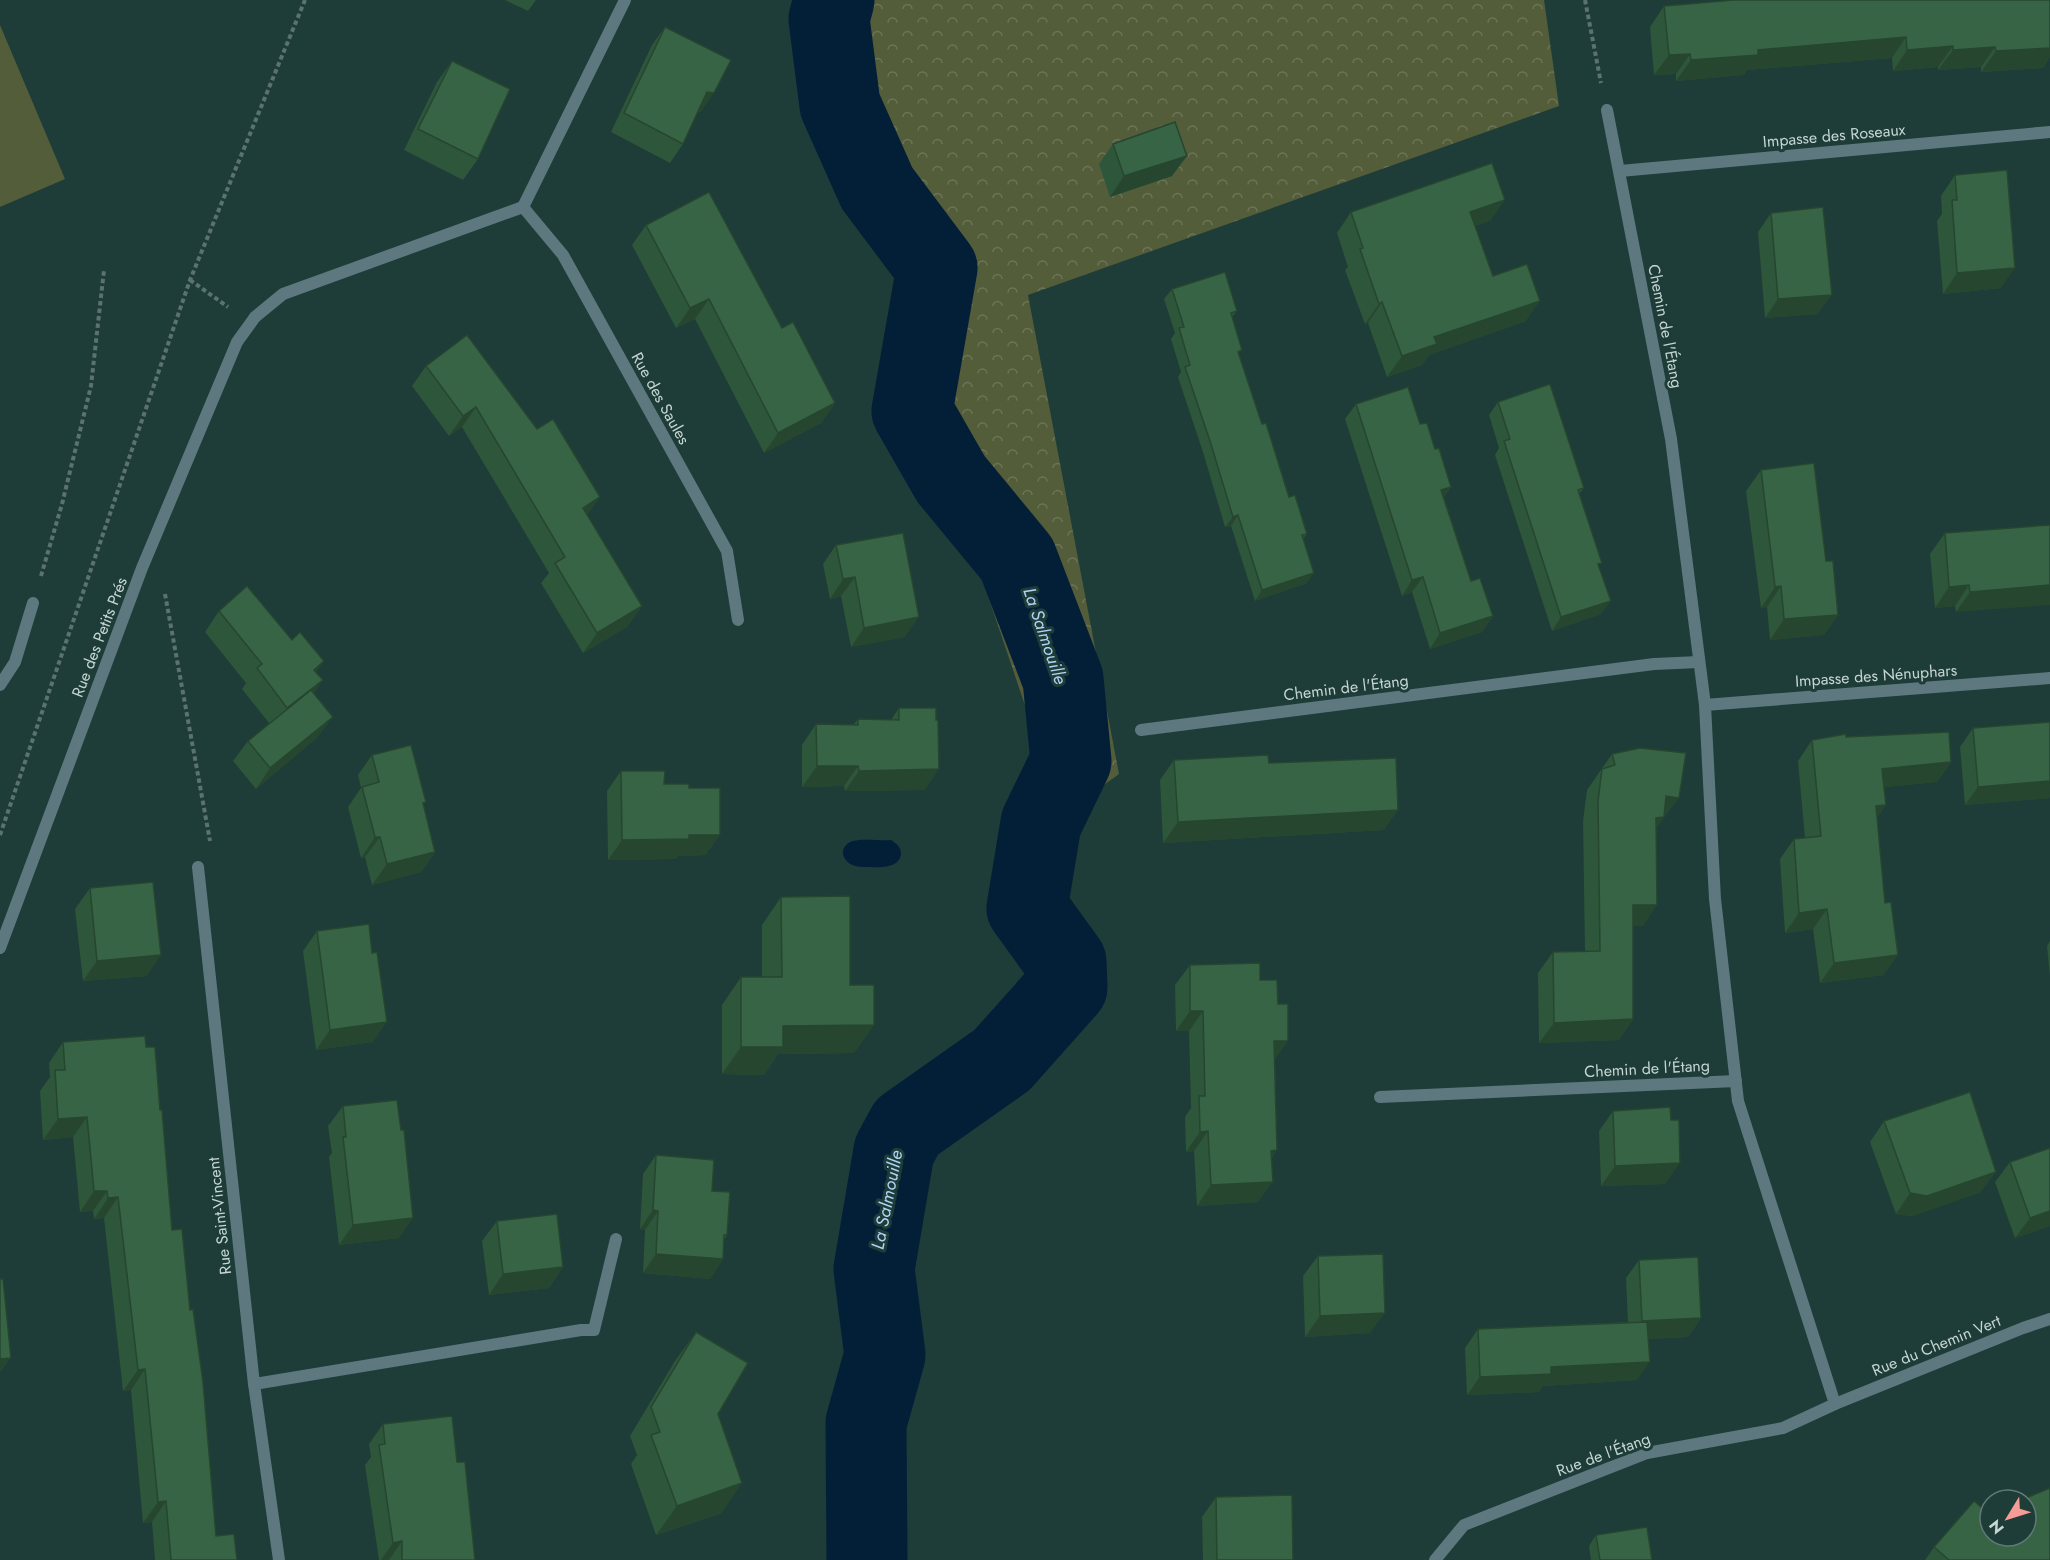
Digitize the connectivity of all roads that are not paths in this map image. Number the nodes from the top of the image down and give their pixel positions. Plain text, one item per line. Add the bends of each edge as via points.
1 (625, 0) edge
2 (1607, 110) road end
3 (2050, 132) edge
4 (1620, 171) junction
5 (523, 207) junction
6 (33, 603) road end
7 (738, 620) dead end
8 (1699, 662) junction
9 (2050, 678) edge
10 (0, 685) edge
11 (1705, 705) junction
12 (1141, 730) dead end
13 (198, 867) road end
14 (0, 948) edge
15 (1736, 1081) junction
16 (1380, 1097) dead end
17 (616, 1239) dead end
18 (2050, 1319) edge
19 (254, 1384) junction
20 (1835, 1404) junction
21 (279, 1560) edge
22 (1435, 1560) edge

1 - 5 street
2 - 4 street, Chemin de l'Étang
3 - 4 street, Impasse des Roseaux
4 - 8 street, Chemin de l'Étang via 1671,439
5 - 7 street, Rue des Saules via 563,255 727,551
5 - 14 street, Rue des Petits Prés via 283,294 251,322 237,342 142,568
6 - 10 street via 15,662
8 - 11 street, Chemin de l'Étang
8 - 12 street, Chemin de l'Étang via 1654,663
9 - 11 street, Impasse des Nénuphars
11 - 15 street, Chemin de l'Étang via 1715,899
13 - 19 street, Rue Saint-Vincent
15 - 16 street, Chemin de l'Étang
15 - 20 street, Chemin de l'Étang via 1738,1101
17 - 19 street via 594,1330
18 - 20 street, Rue du Chemin Vert
19 - 21 street, Rue Saint-Vincent
20 - 22 street, Rue de l'Étang via 1783,1428 1647,1453 1464,1525

